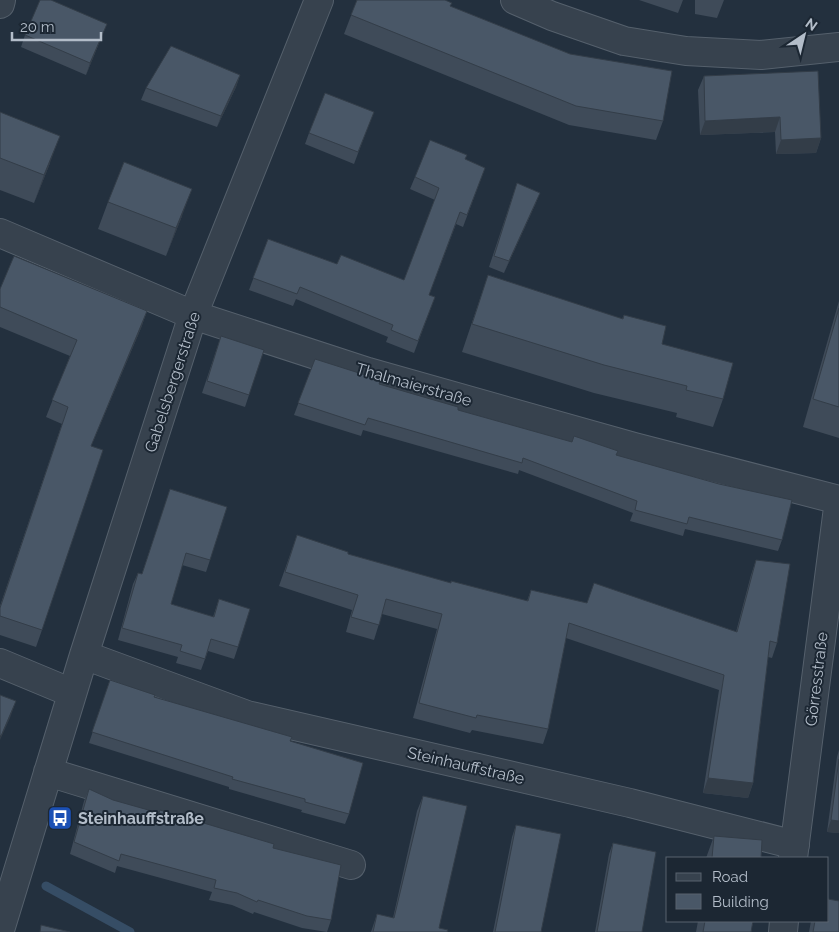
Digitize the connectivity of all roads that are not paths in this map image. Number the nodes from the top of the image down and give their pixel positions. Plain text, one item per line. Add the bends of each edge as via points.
1 (2, 0) edge
2 (320, 0) edge
3 (515, 0) edge
4 (0, 4) edge
5 (839, 47) edge
6 (0, 233) edge
7 (194, 315) junction
8 (839, 500) edge
9 (84, 655) junction
10 (0, 663) edge
11 (72, 693) junction
12 (48, 772) junction
13 (794, 852) edge
14 (351, 865) dead end
15 (0, 930) edge

1 - 4 street
2 - 7 street, Gabelsbergerstraße
3 - 5 street via 624,41 686,51 761,56
6 - 7 street, Thalmaierstraße
7 - 8 street, Thalmaierstraße via 368,372 634,447
7 - 9 street, Gabelsbergerstraße
8 - 13 street, Görresstraße
9 - 11 street, Gabelsbergerstraße
9 - 13 street, Steinhauffstraße via 247,715 621,801
10 - 11 street
11 - 12 street, Gabelsbergerstraße
12 - 14 street
12 - 15 street, Gabelsbergerstraße

